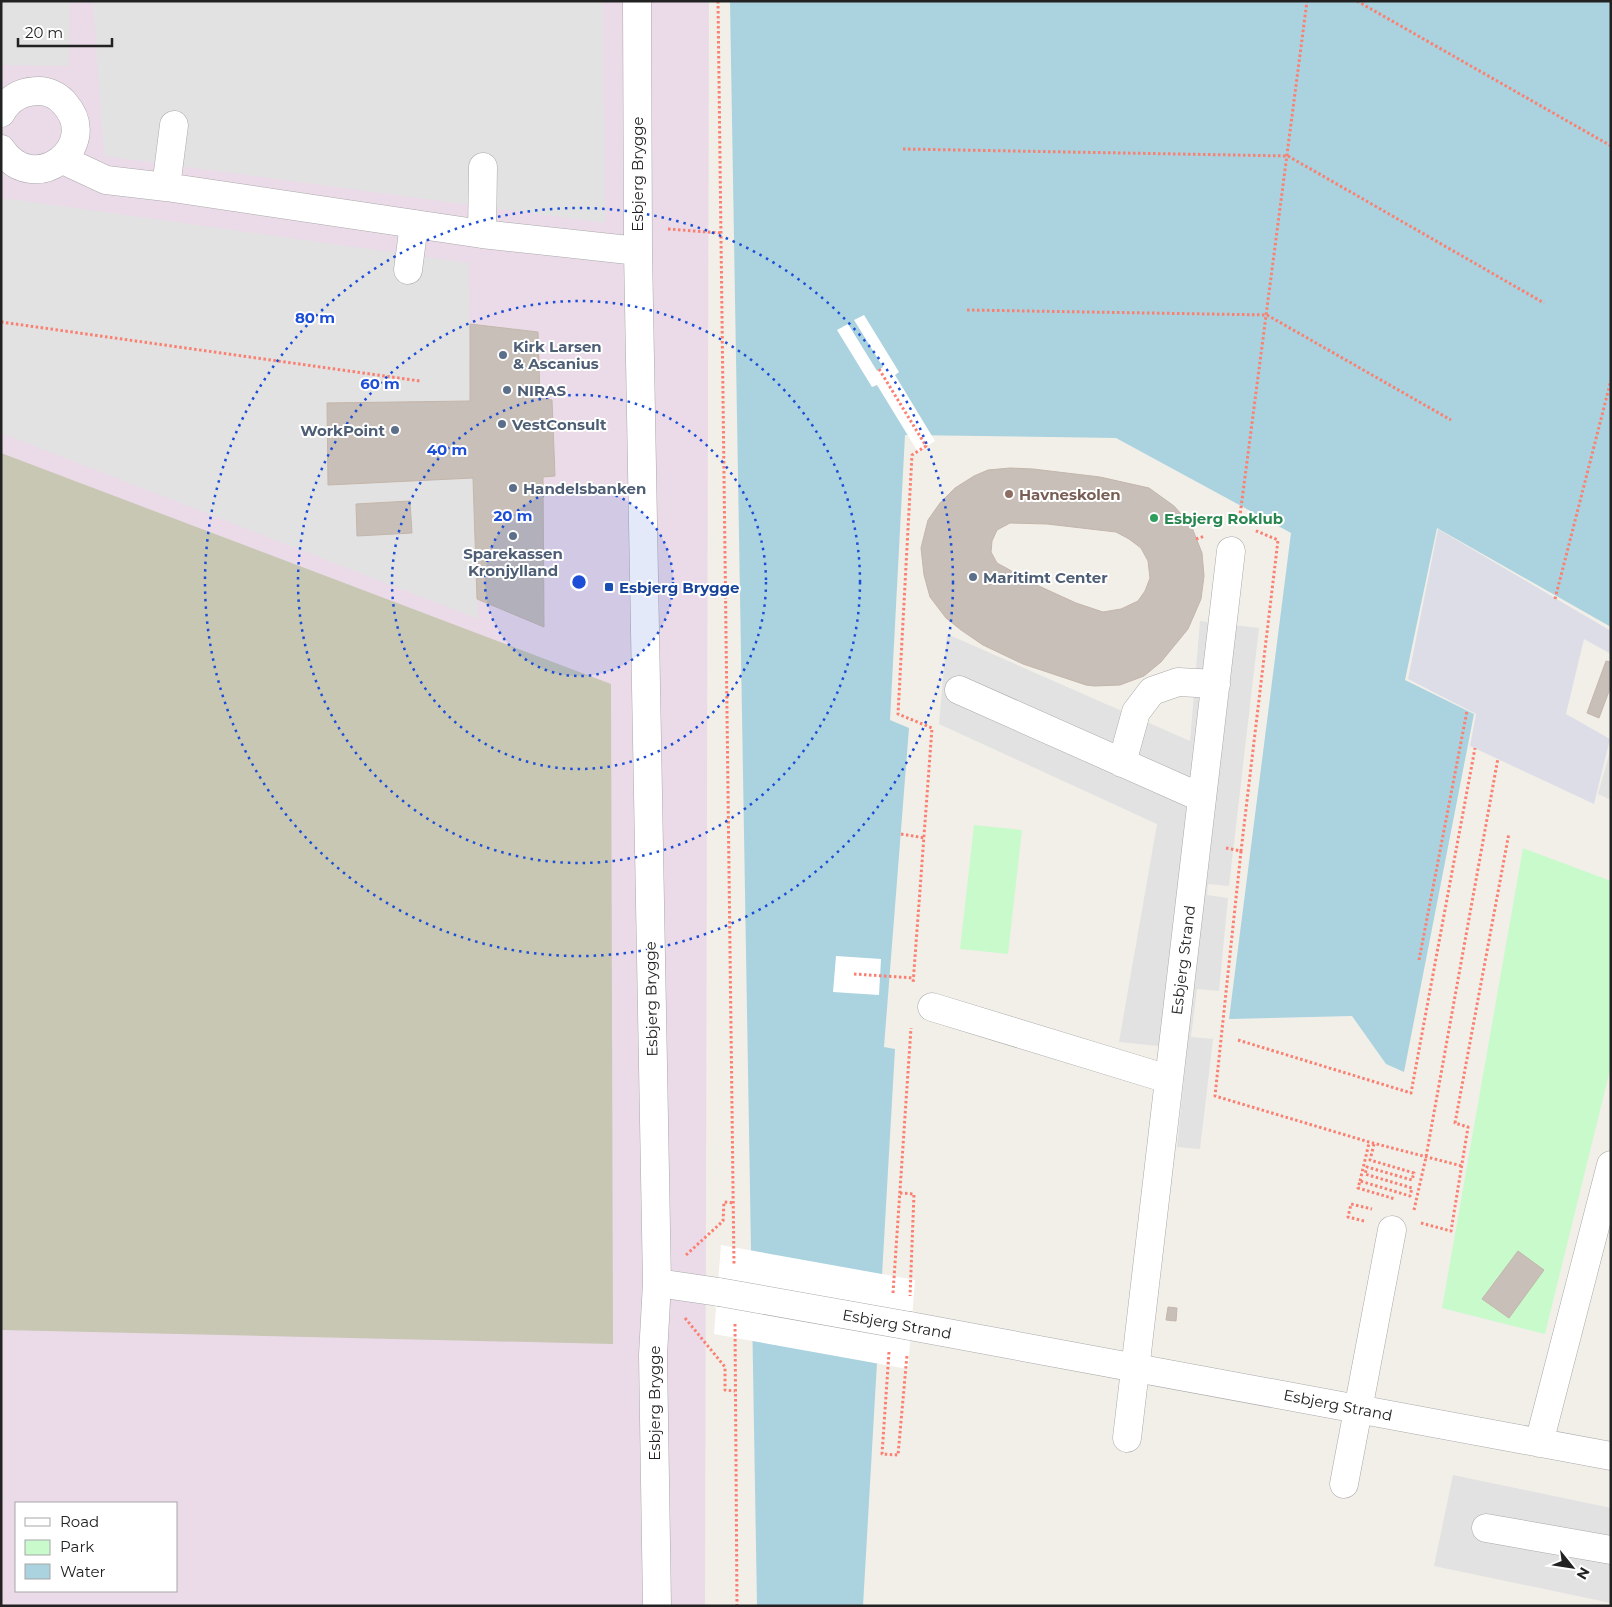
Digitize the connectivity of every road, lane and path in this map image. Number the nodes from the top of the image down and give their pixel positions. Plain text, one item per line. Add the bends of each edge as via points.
1 (637, 1) edge
2 (718, 1) edge
3 (1307, 1) edge
4 (1357, 1) edge
5 (1, 112) edge
6 (174, 125) dead end
7 (1611, 146) edge
8 (1, 148) edge
9 (903, 150) dead end
10 (1288, 156) junction
11 (63, 160) junction
12 (483, 166) dead end
13 (166, 187) junction
14 (414, 224) junction
15 (721, 233) junction
16 (482, 234) junction
17 (638, 238) junction
18 (408, 270) dead end
19 (1544, 303) dead end
20 (967, 310) dead end
21 (1266, 315) junction
22 (1, 322) edge
23 (879, 369) dead end
24 (1611, 380) edge
25 (420, 381) dead end
26 (1451, 420) dead end
27 (1231, 551) dead end
28 (1555, 599) dead end
29 (1216, 684) junction
30 (959, 690) dead end
31 (1467, 711) dead end
32 (1475, 748) dead end
33 (1498, 758) dead end
34 (1122, 763) junction
35 (1202, 798) junction
36 (1509, 833) dead end
37 (901, 834) dead end
38 (924, 838) junction
39 (1197, 844) junction
40 (1241, 851) junction
41 (1419, 960) dead end
42 (854, 974) dead end
43 (914, 978) junction
44 (922, 997) joint
45 (911, 1027) dead end
46 (1238, 1040) dead end
47 (1168, 1079) junction
48 (1369, 1142) junction
49 (1374, 1144) junction
50 (1426, 1157) junction
51 (1462, 1166) junction
52 (1611, 1166) edge
53 (1365, 1167) junction
54 (1414, 1173) junction
55 (1423, 1175) junction
56 (1360, 1181) junction
57 (1410, 1196) junction
58 (1418, 1198) junction
59 (1400, 1200) dead end
60 (734, 1203) junction
61 (1415, 1207) dead end
62 (1394, 1220) junction
63 (727, 1282) junction
64 (657, 1283) junction
65 (893, 1299) dead end
66 (735, 1322) dead end
67 (889, 1348) dead end
68 (1136, 1369) junction
69 (736, 1391) junction
70 (1358, 1409) junction
71 (1127, 1438) dead end
72 (1539, 1443) junction
73 (882, 1454) dead end
74 (1611, 1456) edge
75 (1344, 1484) dead end
76 (1486, 1528) dead end
77 (1611, 1550) edge
78 (657, 1606) edge
79 (737, 1606) edge

1 - 17 street, Esbjerg Brygge
2 - 15 path
3 - 10 path
4 - 7 path
5 - 11 street via 16,96 29,91 47,92 64,102 72,112 76,131 71,149
6 - 13 street
8 - 11 street via 9,159 30,169 42,170
9 - 10 path
10 - 19 path
10 - 21 path
11 - 13 street via 106,180
12 - 16 street
13 - 14 street
14 - 16 street
14 - 18 street
15 - 17 path
15 - 60 path
16 - 17 street
17 - 64 street, Esbjerg Brygge
20 - 21 path
21 - 26 path
21 - 40 path via 1238,523 1278,540
22 - 25 path
23 - 38 path via 926,446 912,455 898,714 932,728
24 - 28 path
27 - 29 street, Esbjerg Strand
29 - 34 street via 1178,682 1152,691 1136,712
29 - 35 street, Esbjerg Strand
30 - 34 street
31 - 41 path
32 - 46 path via 1411,1092
33 - 50 path
34 - 35 street
35 - 39 street, Esbjerg Strand
36 - 51 path via 1455,1123 1468,1127
37 - 38 path
38 - 43 path
39 - 40 path
39 - 47 street, Esbjerg Strand
40 - 48 path via 1215,1096
42 - 43 path
43 - 44 path
44 - 47 street
45 - 65 path
47 - 68 street, Esbjerg Strand
48 - 49 path
48 - 53 path
49 - 50 path
49 - 54 path via 1370,1160
50 - 51 path
50 - 55 path
51 - 62 path via 1451,1231
52 - 72 street
53 - 54 path via 1412,1180
53 - 56 path
53 - 57 path via 1365,1174 1412,1188
54 - 55 path
55 - 58 path
56 - 57 path
56 - 59 path via 1358,1188
57 - 58 path
58 - 61 path
60 - 63 path
60 - 64 path via 724,1202 723,1221
62 - 62 path via 1351,1204 1348,1217
62 - 70 street
63 - 64 street, Esbjerg Strand
63 - 68 street, Esbjerg Strand, bridge via 910,1326
64 - 69 path via 725,1367 724,1390
64 - 78 street, Esbjerg Brygge via 653,1355
66 - 69 path
67 - 73 path
68 - 70 street, Esbjerg Strand
68 - 71 street, Esbjerg Strand
69 - 79 path
70 - 72 street, Esbjerg Strand
70 - 75 street
72 - 74 street, Esbjerg Strand
76 - 77 street

